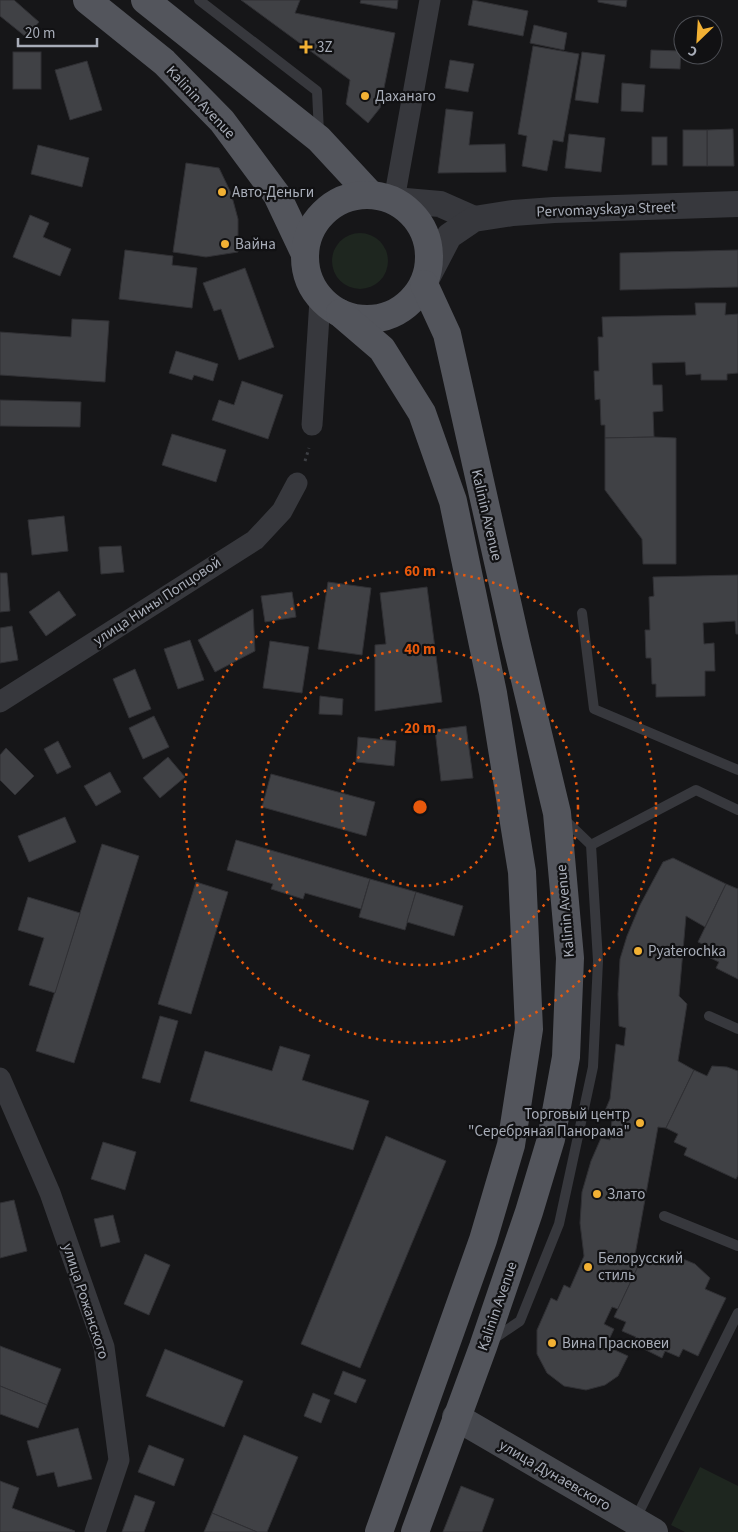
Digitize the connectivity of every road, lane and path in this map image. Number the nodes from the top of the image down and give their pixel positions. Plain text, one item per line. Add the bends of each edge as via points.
1 (86, 0) edge
2 (144, 0) edge
3 (199, 0) edge
4 (430, 0) edge
5 (319, 139) junction
6 (382, 197) junction
7 (738, 204) edge
8 (474, 219) junction
9 (304, 252) junction
10 (424, 284) junction
11 (330, 307) junction
12 (312, 425) joint
13 (297, 483) joint
14 (582, 613) dead end
15 (0, 702) edge
16 (738, 770) edge
17 (738, 810) edge
18 (557, 812) junction
19 (591, 845) junction
20 (709, 1016) dead end
21 (738, 1028) edge
22 (0, 1078) edge
23 (664, 1216) dead end
24 (738, 1246) edge
25 (738, 1313) edge
26 (484, 1347) junction
27 (456, 1417) junction
28 (645, 1526) edge
29 (96, 1532) edge
30 (378, 1532) edge
31 (415, 1532) edge

1 - 9 main road, Kalinin Avenue via 164,62 222,121 277,195
2 - 5 main road
3 - 5 lane via 317,91
4 - 6 street
5 - 6 main road
6 - 8 street via 440,204
6 - 9 main road via 346,197 326,209 311,228
6 - 10 main road via 414,214 427,235 431,260
7 - 8 street, Pervomayskaya Street via 554,210
8 - 10 street, Pervomayskaya Street via 449,236
9 - 11 main road via 307,276
10 - 11 main road via 410,304 388,316 364,320
10 - 18 main road, Kalinin Avenue via 447,334
11 - 12 street
11 - 30 main road, Kalinin Avenue via 382,349 422,413 453,501 493,692 522,872 529,1029 511,1145 486,1230
12 - 13 path via 308,452
13 - 15 street, улица Нины Попцовой via 282,511 255,540
14 - 16 lane via 594,708
17 - 19 lane via 696,790
18 - 19 lane
18 - 26 main road, Kalinin Avenue via 570,958 566,1057 551,1139
19 - 26 lane via 598,961 591,1077 559,1224 520,1321
20 - 21 lane
22 - 29 street, улица Рожанского via 50,1193 104,1347 119,1460
23 - 24 lane
25 - 28 lane
26 - 27 main road, Kalinin Avenue
27 - 28 main road, улица Дунаевского
27 - 31 main road, Kalinin Avenue

